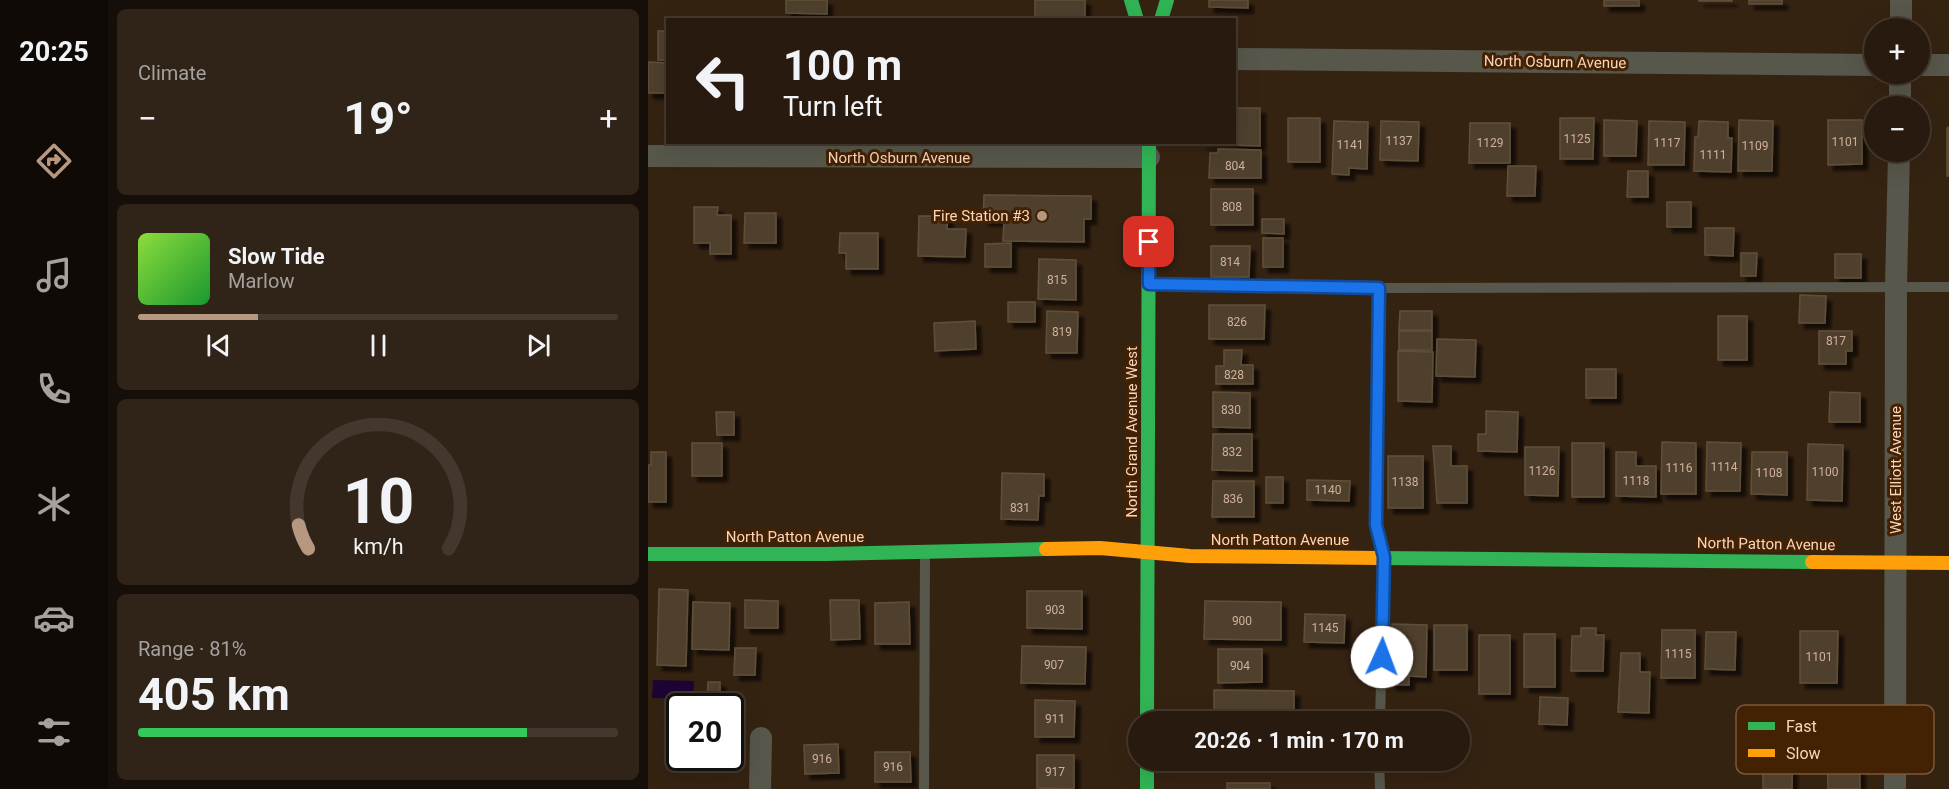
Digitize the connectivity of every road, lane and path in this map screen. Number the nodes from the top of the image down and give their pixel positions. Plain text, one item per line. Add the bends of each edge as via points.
1 (1131, 0) edge
2 (1167, 0) edge
3 (1901, 0) edge
4 (1136, 18) edge
5 (1162, 18) edge
6 (1900, 18) edge
7 (1236, 59) edge
8 (1864, 64) edge
9 (1930, 64) edge
10 (1949, 64) edge
11 (1149, 150) edge
12 (648, 156) edge
13 (1899, 162) edge
14 (1149, 284) junction
15 (1896, 286) junction
16 (1949, 287) edge
17 (1379, 288) junction
18 (1148, 551) junction
19 (925, 552) junction
20 (648, 554) edge
21 (1384, 557) junction
22 (1895, 562) junction
23 (1949, 563) edge
24 (1895, 705) edge
25 (1147, 711) edge
26 (1380, 711) edge
27 (760, 738) dead end
28 (1147, 771) edge
29 (1379, 771) edge
30 (760, 789) edge
31 (924, 789) edge
32 (1147, 789) edge
33 (1380, 789) edge

1 - 4 street
2 - 5 street
3 - 6 street
7 - 8 street, North Osburn Avenue
9 - 10 street
11 - 12 street, North Osburn Avenue
11 - 14 street, North Grand Avenue West
13 - 15 street, West Elliott Avenue
14 - 17 lane
14 - 18 street, North Grand Avenue West
15 - 16 lane
15 - 17 lane
15 - 22 street, West Elliott Avenue
17 - 21 lane via 1376,525
18 - 19 street, North Patton Avenue via 1100,548
18 - 21 street, North Patton Avenue via 1196,556
18 - 25 street, North Grand Avenue West
19 - 20 street, North Patton Avenue
19 - 31 lane
21 - 22 street, North Patton Avenue
21 - 26 lane
22 - 23 street, North Patton Avenue
22 - 24 street, West Elliott Avenue
27 - 30 street
28 - 32 street
29 - 33 lane

